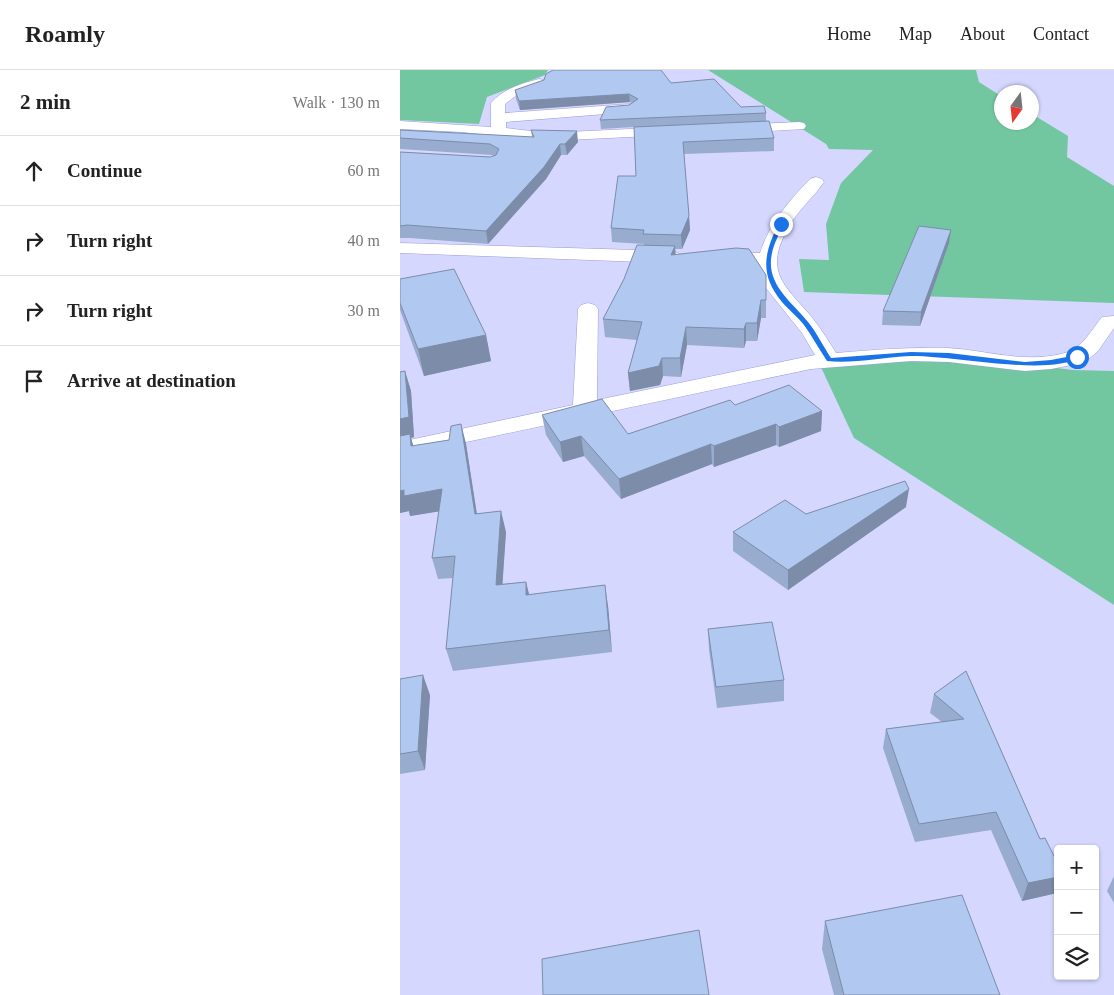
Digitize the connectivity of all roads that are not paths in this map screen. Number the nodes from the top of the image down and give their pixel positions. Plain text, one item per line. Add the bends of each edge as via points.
1 (539, 83) edge
2 (630, 108) edge
3 (400, 125) edge
4 (498, 125) junction
5 (800, 126) dead end
6 (722, 129) edge
7 (683, 131) edge
8 (816, 182) dead end
9 (400, 248) edge
10 (768, 260) junction
11 (588, 309) dead end
12 (1109, 321) dead end
13 (829, 360) junction
14 (585, 410) junction
15 (400, 450) edge

1 - 4 street via 515,91 498,103
2 - 4 street
3 - 4 street
4 - 7 street via 547,137
5 - 6 street
8 - 10 street via 781,224
9 - 10 street
10 - 13 street via 771,281 783,300 806,323
11 - 14 street
12 - 13 street via 1077,357 1051,362 1025,364 911,354
13 - 14 street
14 - 15 street

